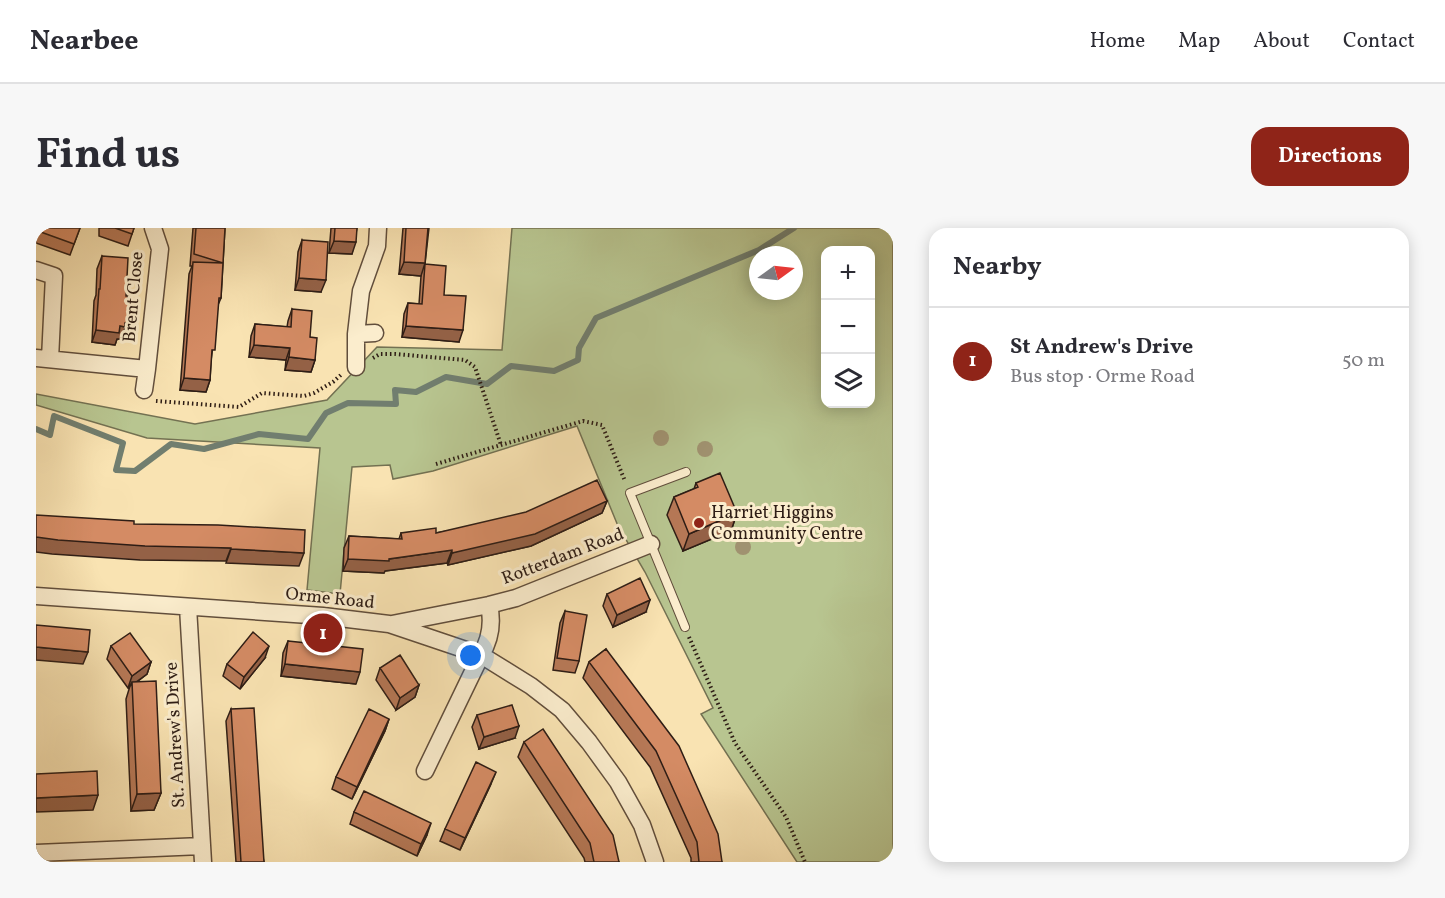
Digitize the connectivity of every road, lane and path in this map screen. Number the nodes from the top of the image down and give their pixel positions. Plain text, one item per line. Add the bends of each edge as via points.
1 (153, 228) edge
2 (378, 228) edge
3 (36, 270) edge
4 (375, 333) dead end
5 (356, 334) junction
6 (43, 359) edge
7 (356, 366) junction
8 (147, 369) junction
9 (144, 390) joint
10 (501, 445) junction
11 (436, 464) dead end
12 (686, 472) dead end
13 (630, 493) junction
14 (651, 544) junction
15 (36, 596) edge
16 (489, 605) junction
17 (188, 607) junction
18 (389, 624) junction
19 (685, 627) joint
20 (481, 655) junction
21 (425, 771) dead end
22 (36, 853) edge
23 (203, 854) edge
24 (655, 862) edge
25 (805, 862) edge

1 - 8 street, Brent Close via 160,249
2 - 5 street via 377,246 361,291
3 - 6 street, Brent Close via 54,276
4 - 5 street
5 - 7 street
6 - 8 street, Brent Close
7 - 9 path via 347,368 314,393 262,393 239,407 144,400
7 - 10 path via 364,367 381,354 465,360 475,367
8 - 9 street, Brent Close
10 - 11 path
10 - 13 path via 584,421 602,425
12 - 13 lane
13 - 14 lane
14 - 16 street, Rotterdam Road
14 - 19 lane
15 - 17 street, Orme Road
16 - 18 street, Rotterdam Road
16 - 20 street, Rotterdam Road via 492,617
17 - 18 street, Orme Road
17 - 23 street, St. Andrew's Drive
18 - 20 street, Orme Road
19 - 25 path via 735,743 786,817
20 - 21 street, Rotterdam Road
20 - 24 street, Orme Road via 562,710 589,742 642,825
22 - 23 street

